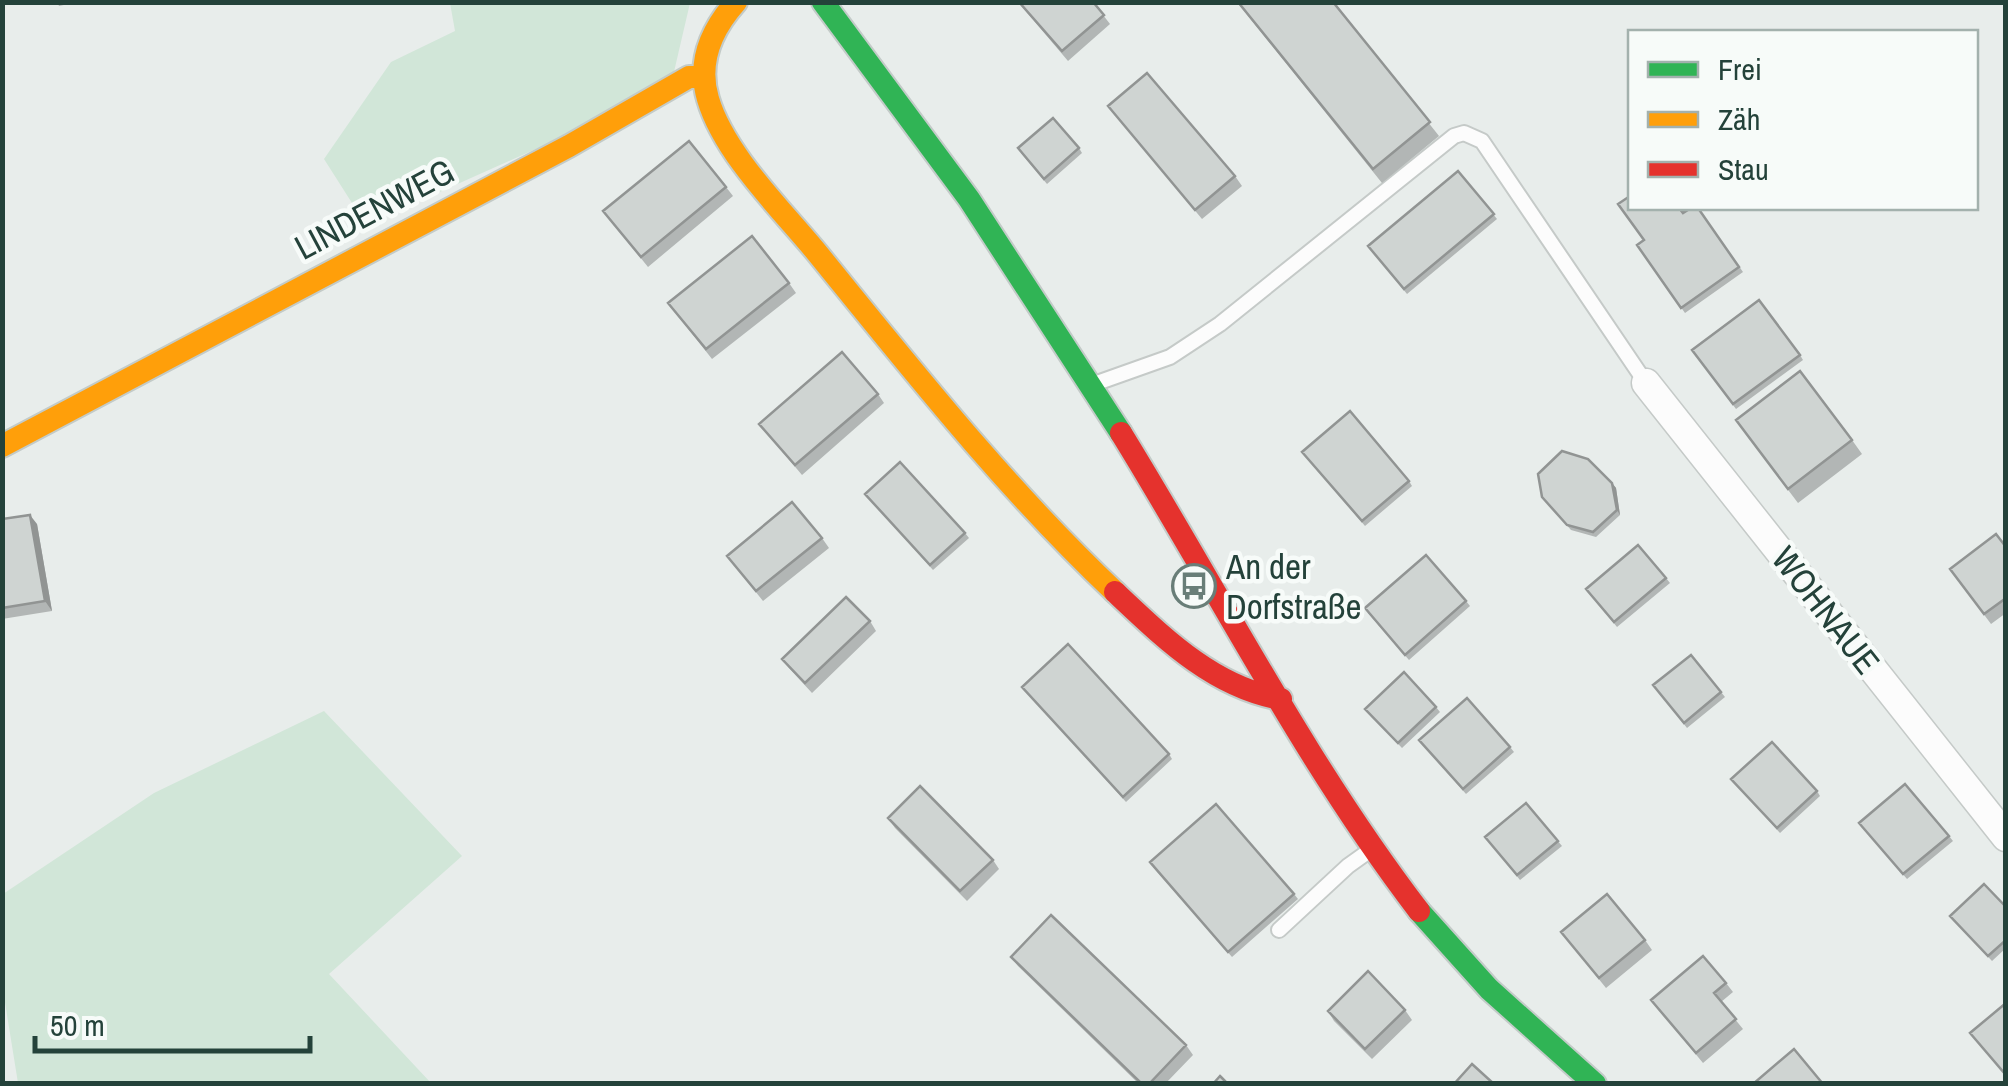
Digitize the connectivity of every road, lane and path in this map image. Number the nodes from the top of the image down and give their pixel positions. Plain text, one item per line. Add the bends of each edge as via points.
1 (736, 2) edge
2 (823, 2) edge
3 (704, 77) junction
4 (1646, 383) joint
5 (1092, 384) junction
6 (2, 446) edge
7 (1281, 699) junction
8 (2006, 837) edge
9 (1374, 848) junction
10 (1279, 930) dead end
11 (1595, 1084) edge

1 - 3 street via 716,24
2 - 5 street via 933,145
3 - 6 street, LINDENWEG via 689,77
3 - 7 street via 709,104 736,150 1038,518 1195,663 1260,696
4 - 5 lane via 1482,141 1464,133 1220,324 1170,357
4 - 8 street, WOHNAUE
5 - 7 street
7 - 9 street
9 - 10 lane
9 - 11 street via 1455,953

